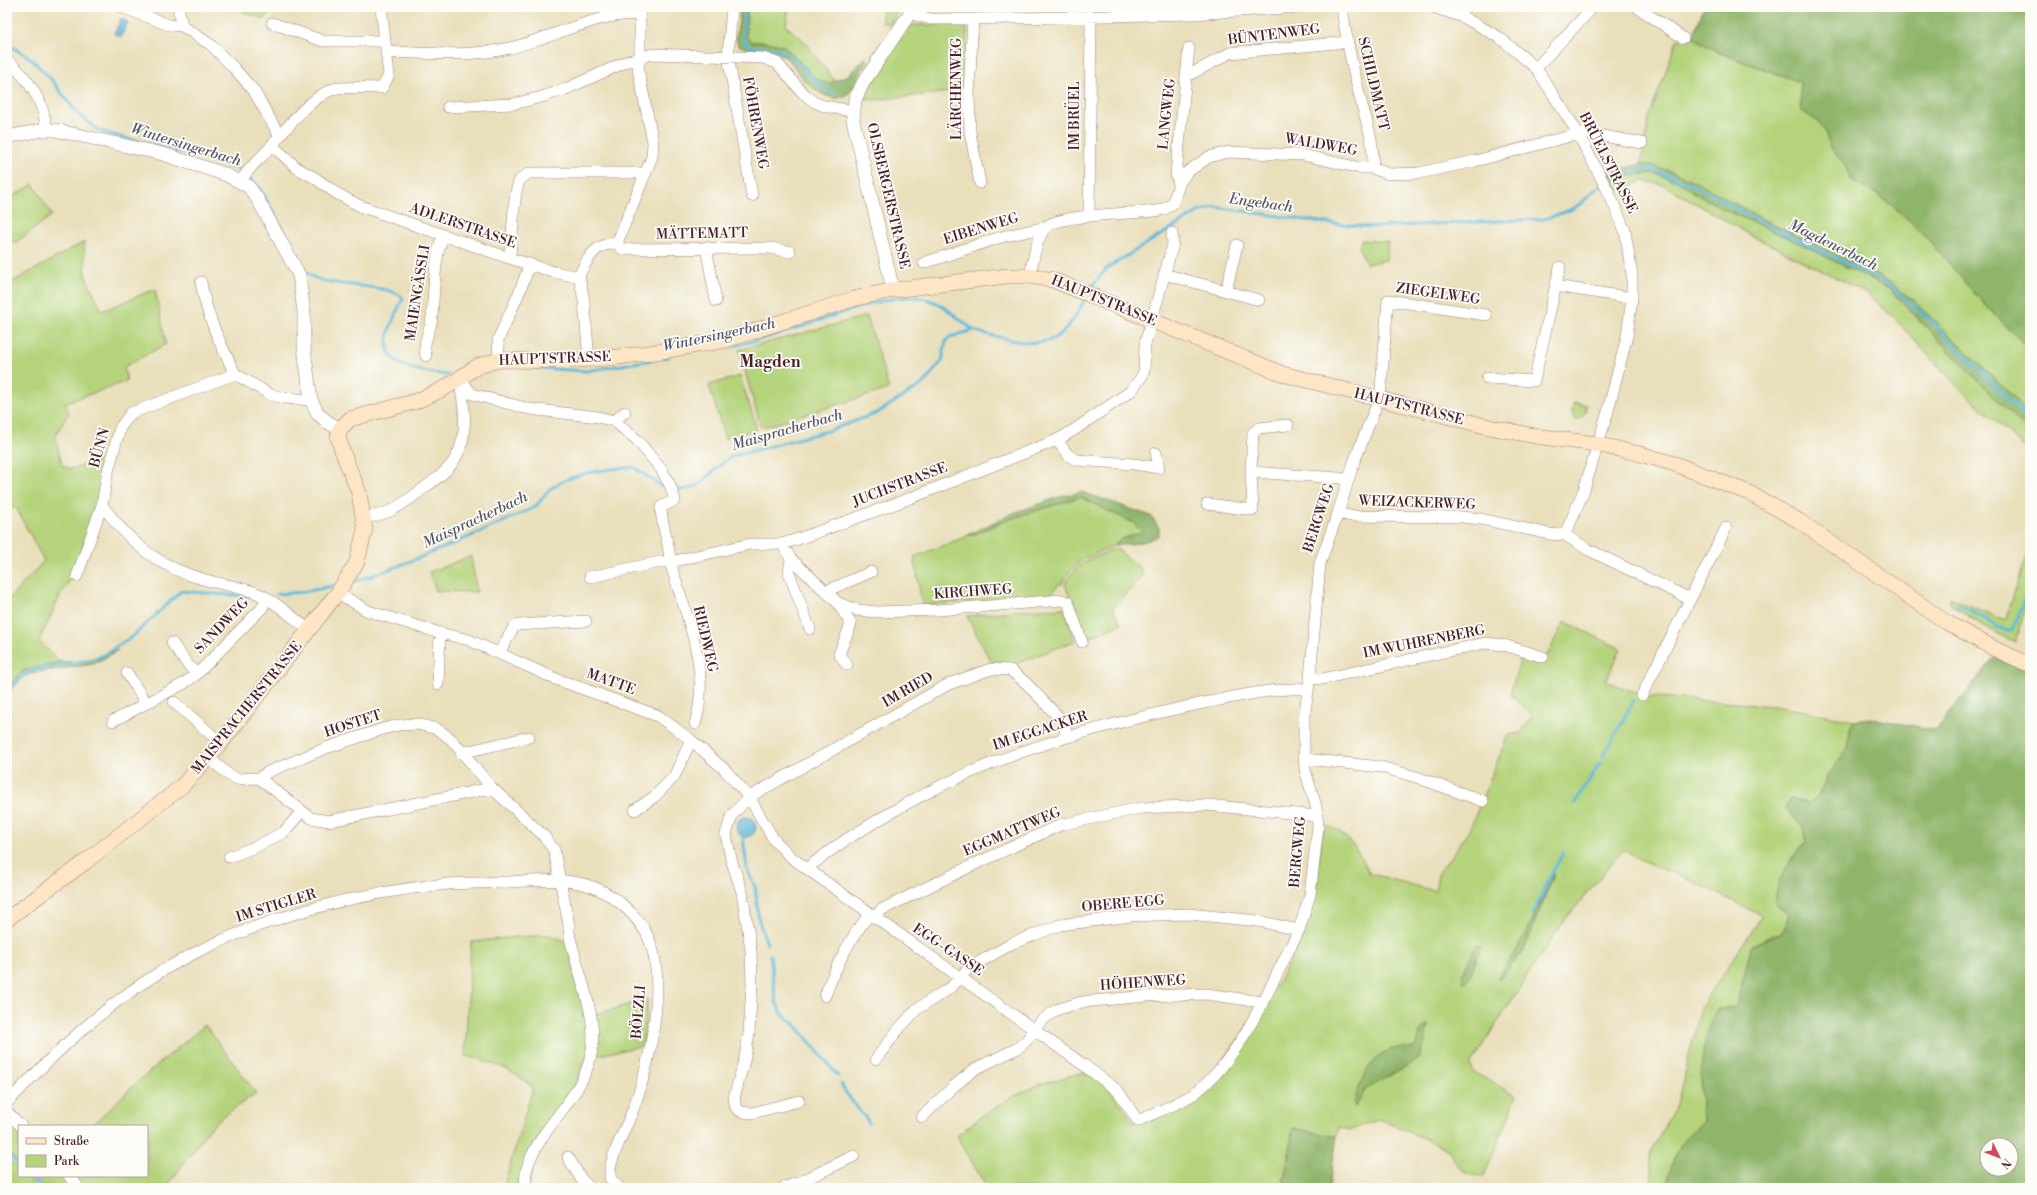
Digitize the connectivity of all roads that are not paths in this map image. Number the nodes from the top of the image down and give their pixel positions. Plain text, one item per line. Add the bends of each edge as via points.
1 (122, 7) edge
2 (178, 7) edge
3 (381, 7) edge
4 (732, 7) edge
5 (1299, 7) edge
6 (1342, 7) edge
7 (1433, 7) edge
8 (1593, 7) edge
9 (1637, 7) edge
10 (912, 9) edge
11 (640, 11) edge
12 (1192, 11) edge
13 (1091, 16) junction
14 (973, 19) junction
15 (272, 23) dead end
16 (182, 26) junction
17 (1683, 38) dead end
18 (1347, 42) junction
19 (386, 46) junction
20 (1190, 48) dead end
21 (728, 56) junction
22 (640, 58) junction
23 (7, 60) edge
24 (1536, 68) junction
25 (1186, 74) junction
26 (448, 107) dead end
27 (853, 111) junction
28 (46, 129) junction
29 (1578, 134) junction
30 (279, 135) junction
31 (7, 137) edge
32 (1642, 142) dead end
33 (272, 146) junction
34 (1372, 168) junction
35 (646, 173) junction
36 (244, 176) junction
37 (980, 183) dead end
38 (1179, 184) junction
39 (752, 196) dead end
40 (1089, 216) junction
41 (1047, 227) junction
42 (1172, 233) dead end
43 (443, 235) junction
44 (617, 243) junction
45 (1237, 245) dead end
46 (706, 247) junction
47 (790, 252) dead end
48 (509, 258) junction
49 (924, 263) dead end
50 (530, 264) junction
51 (1560, 267) dead end
52 (1164, 274) junction
53 (579, 275) junction
54 (1030, 276) junction
55 (201, 282) dead end
56 (1555, 286) junction
57 (893, 290) junction
58 (1226, 291) junction
59 (1632, 298) junction
60 (1259, 300) dead end
61 (716, 301) dead end
62 (1486, 316) dead end
63 (1151, 320) junction
64 (426, 356) dead end
65 (499, 360) junction
66 (589, 360) junction
67 (234, 374) junction
68 (459, 378) junction
69 (1487, 378) dead end
70 (311, 400) junction
71 (1377, 405) junction
72 (625, 412) dead end
73 (614, 421) junction
74 (1288, 425) dead end
75 (340, 429) junction
76 (1057, 440) junction
77 (1596, 444) junction
78 (1156, 453) dead end
79 (1252, 472) junction
80 (1348, 480) junction
81 (1207, 504) dead end
82 (102, 505) junction
83 (1338, 513) junction
84 (364, 517) junction
85 (1726, 528) dead end
86 (1566, 535) junction
87 (782, 544) junction
88 (791, 560) junction
89 (670, 562) junction
90 (871, 572) dead end
91 (77, 576) dead end
92 (590, 577) dead end
93 (826, 591) junction
94 (339, 592) junction
95 (264, 597) junction
96 (1690, 599) junction
97 (838, 603) junction
98 (586, 621) dead end
99 (810, 629) dead end
100 (309, 630) junction
101 (440, 633) junction
102 (1082, 642) dead end
103 (172, 643) dead end
104 (499, 653) junction
105 (1543, 657) dead end
106 (847, 665) dead end
107 (2030, 665) edge
108 (127, 673) dead end
109 (197, 674) junction
110 (1310, 678) junction
111 (438, 684) dead end
112 (1307, 689) junction
113 (1642, 695) dead end
114 (174, 702) dead end
115 (146, 703) junction
116 (114, 721) dead end
117 (695, 724) dead end
118 (529, 737) dead end
119 (1066, 737) junction
120 (691, 740) junction
121 (222, 743) junction
122 (461, 754) junction
123 (209, 758) junction
124 (1305, 759) junction
125 (259, 778) junction
126 (492, 788) junction
127 (749, 797) junction
128 (1483, 800) dead end
129 (635, 810) dead end
130 (301, 812) junction
131 (1317, 816) junction
132 (229, 857) dead end
133 (808, 869) junction
134 (561, 881) junction
135 (872, 916) junction
136 (7, 919) edge
137 (1300, 930) junction
138 (961, 977) junction
139 (825, 996) dead end
140 (1261, 1002) junction
141 (1036, 1030) junction
142 (876, 1058) dead end
143 (799, 1101) dead end
144 (7, 1103) edge
145 (7, 1112) edge
146 (922, 1117) dead end
147 (1138, 1121) joint
148 (20, 1125) edge
149 (854, 1156) dead end
150 (568, 1157) dead end
151 (70, 1177) edge
152 (525, 1186) dead end
153 (79, 1188) edge
154 (590, 1188) edge
155 (619, 1188) edge
156 (784, 1188) edge

1 - 16 street via 169,25
2 - 16 street
3 - 19 street
4 - 21 street, FÖHRENWEG
5 - 12 street
6 - 18 street, SCHILDMATT
7 - 24 street, BRÜELSTRASSE via 1463,17 1500,38
8 - 24 street
9 - 17 street
10 - 14 street via 919,16 931,19
10 - 27 street, OLSBERGERSTRASSE via 857,92
11 - 19 street via 596,21 506,49 473,54
11 - 22 street
12 - 13 street
13 - 14 street
13 - 40 street, IM BRÜEL
14 - 37 street, LÄRCHENWEG via 969,93 970,132
15 - 19 street via 323,41
16 - 30 street via 211,45 234,68 254,91
18 - 25 street, BÜNTENWEG via 1230,53 1191,74
18 - 34 street, SCHILDMATT via 1374,158
19 - 30 street via 389,75 382,88 335,89 314,100
20 - 25 street, LANGWEG
21 - 22 street via 653,54
21 - 27 street via 763,58 777,63 814,102
21 - 39 street, FÖHRENWEG
22 - 26 street via 542,97 513,104
22 - 35 street via 638,69 653,142 652,157
23 - 28 street via 26,78 44,110
24 - 29 street, BRÜELSTRASSE
25 - 38 street, LANGWEG via 1176,174
27 - 57 street, OLSBERGERSTRASSE via 855,131
28 - 31 street
28 - 36 street via 163,154
29 - 32 street, WALDWEG
29 - 34 street, WALDWEG via 1419,173 1389,174
29 - 59 street, BRÜELSTRASSE via 1609,193 1625,231 1632,275
30 - 33 street
33 - 36 street
33 - 43 street, ADLERSTRASSE via 297,168 360,206
34 - 38 street, WALDWEG via 1360,168 1303,154 1228,152 1200,162 1187,172
35 - 44 street
35 - 48 street via 530,173 520,178 516,187 513,244
36 - 70 street via 299,275
38 - 40 street, WALDWEG via 1173,203 1162,211
40 - 41 street, WALDWEG via 1057,221
41 - 49 street, EIBENWEG via 1001,237
41 - 54 street via 1035,251
42 - 52 street, JUCHSTRASSE via 1173,244
43 - 48 street, ADLERSTRASSE
43 - 64 street, MAIENGÄSSLI via 432,303 432,319 423,348
44 - 46 street, MÄTTEMATT via 622,249
44 - 53 street via 608,243 591,253
45 - 58 street
46 - 47 street, MÄTTEMATT via 771,248
46 - 61 street
48 - 50 street, ADLERSTRASSE
50 - 53 street, ADLERSTRASSE via 573,276
50 - 65 street via 498,340
51 - 56 street
52 - 58 street
52 - 63 street, JUCHSTRASSE
53 - 66 street via 584,300
54 - 57 main road, HAUPTSTRASSE via 984,278
54 - 63 main road, HAUPTSTRASSE via 1053,280
55 - 67 street via 204,305
56 - 59 street
56 - 69 street via 1534,381
57 - 66 main road, HAUPTSTRASSE via 853,299 726,340
58 - 60 street
59 - 77 street, BRÜELSTRASSE via 1627,336 1608,411
62 - 71 street, ZIEGELWEG via 1388,300
63 - 71 main road, HAUPTSTRASSE via 1283,374
63 - 76 street, JUCHSTRASSE via 1145,344 1144,372 1138,383 1131,391
65 - 66 main road, HAUPTSTRASSE
65 - 68 main road, HAUPTSTRASSE via 478,366
67 - 70 street via 271,395
67 - 82 street, BÜNN via 131,413 120,428
68 - 73 street via 472,394 529,409
68 - 75 main road, HAUPTSTRASSE via 417,401 350,419
68 - 84 street via 464,404 463,435 455,460 436,479 406,502 378,517
70 - 75 street via 318,414 329,424
71 - 77 main road, HAUPTSTRASSE via 1535,436
71 - 80 street, BERGWEG
72 - 73 street
73 - 89 street, RIEDWEG via 637,440 670,485 675,500 661,507
74 - 79 street via 1258,428 1255,431
75 - 84 main road, MAISPRACHERSTRASSE via 340,445 360,493
76 - 78 street via 1076,460 1159,468
76 - 87 street, JUCHSTRASSE via 908,499
77 - 86 street via 1584,490
77 - 107 main road, HAUPTSTRASSE via 1675,464 1749,493 1832,542 1946,622
79 - 80 street
79 - 81 street via 1253,510
80 - 83 street, BERGWEG
82 - 91 street, BÜNN
82 - 95 street via 141,550 171,568
83 - 86 street, WEIZACKERWEG via 1350,516 1475,518 1549,534
83 - 110 street, BERGWEG via 1320,563
84 - 94 main road, MAISPRACHERSTRASSE via 364,539 360,554
85 - 96 street
86 - 96 street, WEIZACKERWEG via 1589,550
87 - 88 street, KIRCHWEG
87 - 89 street, JUCHSTRASSE via 750,544
88 - 93 street, KIRCHWEG
88 - 99 street, KIRCHWEG via 789,573
89 - 92 street, JUCHSTRASSE
89 - 117 street, RIEDWEG via 698,664 700,696
90 - 93 street
93 - 97 street, KIRCHWEG
94 - 100 main road, MAISPRACHERSTRASSE
94 - 101 street, MATTE via 368,611
95 - 100 street
95 - 109 street, SANDWEG via 262,608
96 - 113 street
97 - 102 street, KIRCHWEG via 857,610 877,612 1062,600 1068,602
97 - 106 street, KIRCHWEG via 850,624 839,654
98 - 104 street via 518,625 514,627
100 - 121 main road, MAISPRACHERSTRASSE
101 - 104 street, MATTE via 469,640
101 - 111 street
103 - 109 street, SANDWEG
104 - 120 street, MATTE via 556,679 658,716
105 - 110 street, IM WUHRENBERG via 1504,645 1484,643 1322,679
108 - 115 street
109 - 115 street, SANDWEG
110 - 112 street, BERGWEG
112 - 119 street, IM EGGACKER via 1221,699
112 - 124 street, BERGWEG via 1304,717
114 - 121 street
115 - 116 street, SANDWEG
118 - 122 street
119 - 127 street, IM RIED via 1065,724 1026,683 1010,670 990,669 949,684
119 - 133 street, IM EGGACKER via 1009,755 927,792 861,830
120 - 127 street, MATTE via 725,770
120 - 129 street via 674,777 654,797
121 - 123 main road, MAISPRACHERSTRASSE
122 - 125 street, HOSTET via 450,739 437,729 418,724 399,725 326,748
122 - 126 street, HOSTET
123 - 125 street, HOSTET via 237,779
123 - 136 main road, MAISPRACHERSTRASSE via 162,804
124 - 128 street via 1381,767 1416,776
124 - 131 street, BERGWEG via 1305,770
125 - 130 street
126 - 130 street via 329,821 318,820
126 - 134 street, HOSTET via 543,835 554,850
127 - 133 street, EGG-GASSE via 774,840 792,858
127 - 143 street, IM RIED via 732,815 726,834 742,892 752,950 749,1033 734,1098 736,1108 742,1112 752,1113
130 - 132 street via 284,832
131 - 135 street, EGGMATTWEG via 1207,805 1140,808 1060,825
131 - 137 street, BERGWEG via 1310,895
133 - 135 street, EGG-GASSE
134 - 144 street, IM STIGLER via 450,884 388,892 260,924 182,959 123,997 55,1053
134 - 152 street, HOSTET via 569,925 568,937 576,958 592,1023 593,1040 591,1056 582,1082 538,1146 527,1168
134 - 155 street, BÖLZLI via 594,888 632,914 642,925 651,943 656,964 657,983 651,1044 644,1080 610,1169 610,1178
135 - 138 street, EGG-GASSE
135 - 139 street, EGGMATTWEG via 848,942
137 - 138 street, OBERE EGG via 1258,921 1189,914 1131,916 1060,924 1013,943 969,968
137 - 140 street, BERGWEG
138 - 141 street, EGG-GASSE
138 - 142 street, OBERE EGG via 950,988 917,1009
140 - 141 street, HÖHENWEG via 1207,994 1082,1002 1056,1010 1041,1021
140 - 147 street, BERGWEG via 1232,1053 1209,1082 1194,1094
141 - 146 street, HÖHENWEG via 1018,1048 975,1069
141 - 147 street, EGG-GASSE via 1118,1091
145 - 148 street
149 - 156 street
150 - 154 street
151 - 153 street

